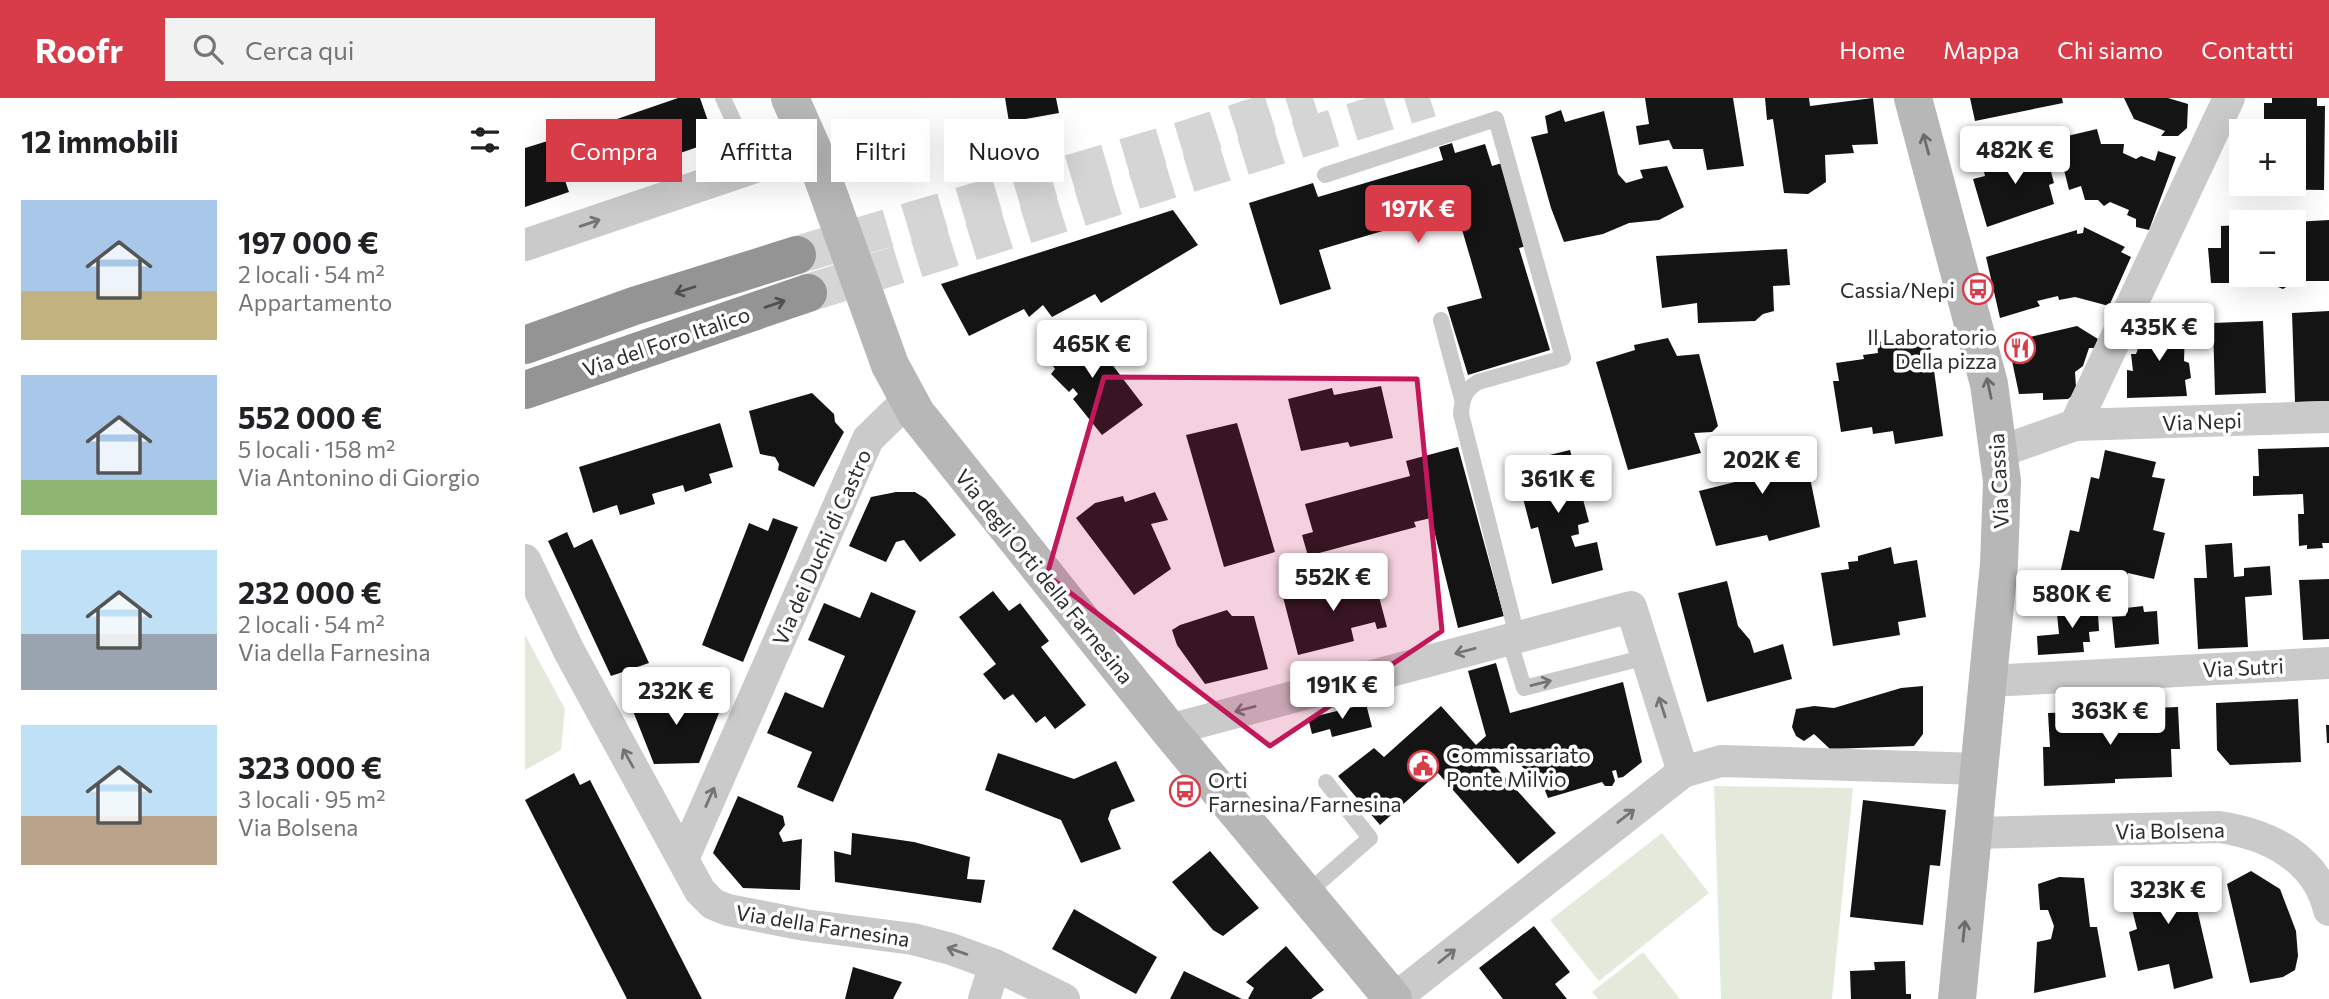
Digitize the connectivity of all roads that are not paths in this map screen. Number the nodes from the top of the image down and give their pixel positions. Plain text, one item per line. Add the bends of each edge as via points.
1 (723, 98) edge
2 (790, 98) edge
3 (1913, 98) edge
4 (2229, 98) edge
5 (733, 119) edge
6 (799, 119) edge
7 (817, 162) edge
8 (1325, 176) dead end
9 (711, 182) edge
10 (525, 245) edge
11 (797, 254) tunnel mouth
12 (808, 293) tunnel mouth
13 (1441, 320) dead end
14 (525, 345) edge
15 (525, 390) edge
16 (1462, 399) junction
17 (908, 400) junction
18 (2329, 418) edge
19 (2075, 425) junction
20 (1999, 452) junction
21 (525, 560) edge
22 (1513, 638) junction
23 (1646, 657) junction
24 (2329, 663) edge
25 (1989, 681) junction
26 (1170, 730) junction
27 (1980, 769) junction
28 (1683, 772) junction
29 (1327, 782) dead end
30 (1975, 833) junction
31 (683, 859) junction
32 (1305, 895) junction
33 (2329, 910) edge
34 (995, 965) junction
35 (984, 999) edge
36 (1064, 999) edge
37 (1393, 999) edge
38 (1957, 999) edge

1 - 5 lane
2 - 6 street, Via degli Orti della Farnesina
20 -> 3 street, Via Cassia via 1985,369
4 - 19 street
7 - 17 street, Via degli Orti della Farnesina via 890,365
8 - 16 lane via 1496,119 1563,358 1478,382
10 -> 9 street
11 -> 14 highway, Via del Foro Italico
15 -> 12 highway, Via del Foro Italico
13 - 16 lane
16 - 22 lane via 1461,414
17 - 26 street, Via degli Orti della Farnesina via 965,478
31 -> 17 street, Via dei Duchi di Castro via 868,439
18 - 19 street, Via Nepi
19 - 20 street, Via Nepi
20 - 25 street, Via Cassia via 2001,526
31 -> 21 street, Via della Farnesina via 569,651
22 - 23 street via 1631,607
22 -> 23 lane via 1524,688
22 -> 26 street
28 -> 23 street
24 - 25 street, Via Sutri
25 - 27 street, Via Cassia
26 - 32 street, Via degli Orti della Farnesina
27 - 28 street via 1721,761
27 - 30 street, Via Cassia
37 -> 28 street
29 - 32 lane via 1370,838
30 - 33 street, Via Bolsena via 2236,830 2269,840 2300,861 2319,885
38 -> 30 street, Via Cassia
34 -> 31 street, Via della Farnesina via 930,943 719,907 700,891
32 - 37 street, Via degli Orti della Farnesina
34 - 35 street
34 - 36 street, Via della Farnesina

